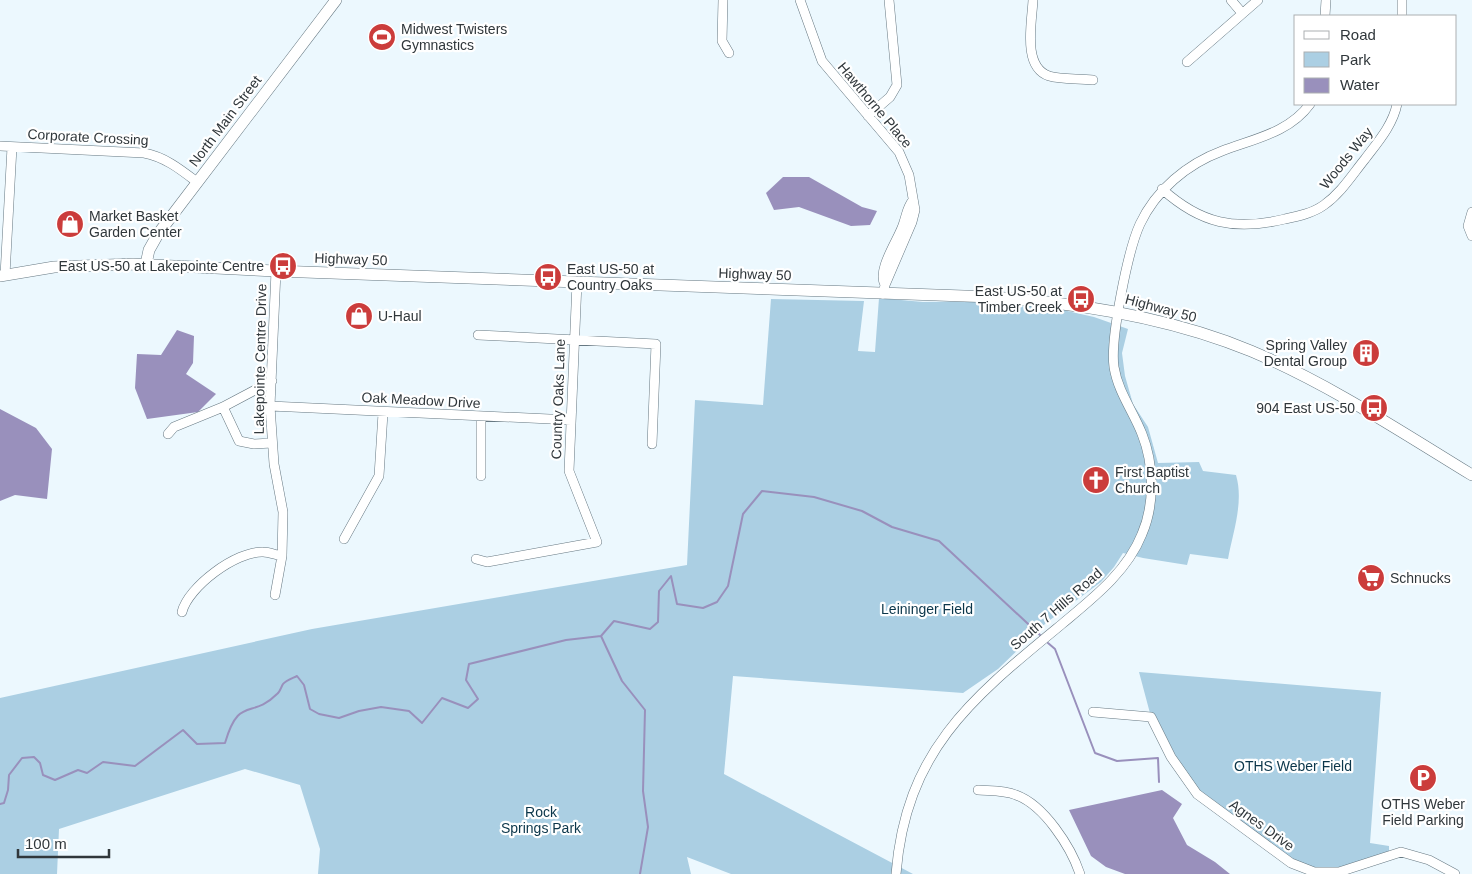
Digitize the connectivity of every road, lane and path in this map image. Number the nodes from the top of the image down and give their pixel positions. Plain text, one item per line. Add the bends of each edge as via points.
1 (336, 0) edge
2 (723, 0) edge
3 (800, 0) edge
4 (889, 0) edge
5 (1033, 0) edge
6 (1232, 0) edge
7 (1258, 0) edge
8 (1326, 0) edge
9 (1402, 0) edge
10 (1242, 13) junction
11 (1325, 15) edge
12 (1402, 15) edge
13 (728, 53) dead end
14 (1187, 62) dead end
15 (1093, 80) dead end
16 (1309, 105) edge
17 (1397, 105) edge
18 (868, 116) junction
19 (0, 146) edge
20 (12, 147) junction
21 (197, 182) junction
22 (1162, 190) junction
23 (1472, 212) edge
24 (1472, 236) edge
25 (146, 264) junction
26 (276, 271) junction
27 (3, 276) edge
28 (576, 282) junction
29 (884, 289) junction
30 (1119, 312) junction
31 (478, 335) dead end
32 (574, 340) junction
33 (272, 381) junction
34 (270, 406) junction
35 (223, 407) junction
36 (383, 413) junction
37 (480, 417) junction
38 (571, 420) junction
39 (168, 434) dead end
40 (272, 443) junction
41 (652, 444) dead end
42 (1472, 475) edge
43 (481, 476) dead end
44 (344, 539) dead end
45 (282, 556) junction
46 (476, 559) dead end
47 (275, 595) dead end
48 (182, 612) dead end
49 (1094, 712) dead end
50 (978, 790) dead end
51 (896, 874) edge
52 (1080, 874) edge
53 (1455, 874) edge

1 - 21 main road, North Main Street
2 - 13 street via 722,42
3 - 18 street, Hawthorne Place via 822,61
4 - 18 street via 897,85 890,97
5 - 15 street via 1031,49 1038,68 1057,78
6 - 10 street
7 - 10 street
8 - 11 street
9 - 12 street
10 - 14 street
16 - 22 street, South 7 Hills Road via 1293,122 1192,165
17 - 22 street, Woods Way via 1383,136 1337,195 1307,214 1266,224 1222,224 1179,205
18 - 29 street, Hawthorne Place via 899,152 909,175 915,210
19 - 20 street, Corporate Crossing
20 - 21 street, Corporate Crossing via 151,154 170,162
20 - 27 street
21 - 25 main road, North Main Street via 158,234
22 - 30 street, South 7 Hills Road via 1141,223 1130,254
23 - 24 street via 1468,226
25 - 26 main road, Highway 50
25 - 27 main road, Highway 50 via 54,266
26 - 28 main road, Highway 50
26 - 33 street, Lakepointe Centre Drive
28 - 29 main road, Highway 50
28 - 32 street, Country Oaks Lane
29 - 30 main road, Highway 50 via 1027,300
30 - 42 main road, Highway 50 via 1217,339 1279,364 1375,415
30 - 51 street, South 7 Hills Road via 1114,365 1119,386 1142,434 1150,467 1152,494 1143,534 1122,569 999,677 940,740 911,797 900,836
31 - 32 street
32 - 38 street, Country Oaks Lane
32 - 41 street via 656,344
33 - 34 street, Lakepointe Centre Drive
33 - 35 street
34 - 36 street, Oak Meadow Drive
34 - 40 street, Lakepointe Centre Drive
35 - 39 street via 174,428
35 - 40 street via 239,441
36 - 37 street, Oak Meadow Drive
36 - 44 street via 379,476
37 - 38 street, Oak Meadow Drive
37 - 43 street
38 - 46 street, Country Oaks Lane via 569,471 597,542 487,562
40 - 45 street, Lakepointe Centre Drive via 283,512
45 - 47 street, Lakepointe Centre Drive
45 - 48 street via 262,552 217,571 192,592
49 - 53 street, Agnes Drive via 1146,714 1151,717 1171,757 1197,794 1280,856 1302,868 1314,872 1339,872 1401,852 1429,860
50 - 52 street via 1013,794 1033,804 1061,837

